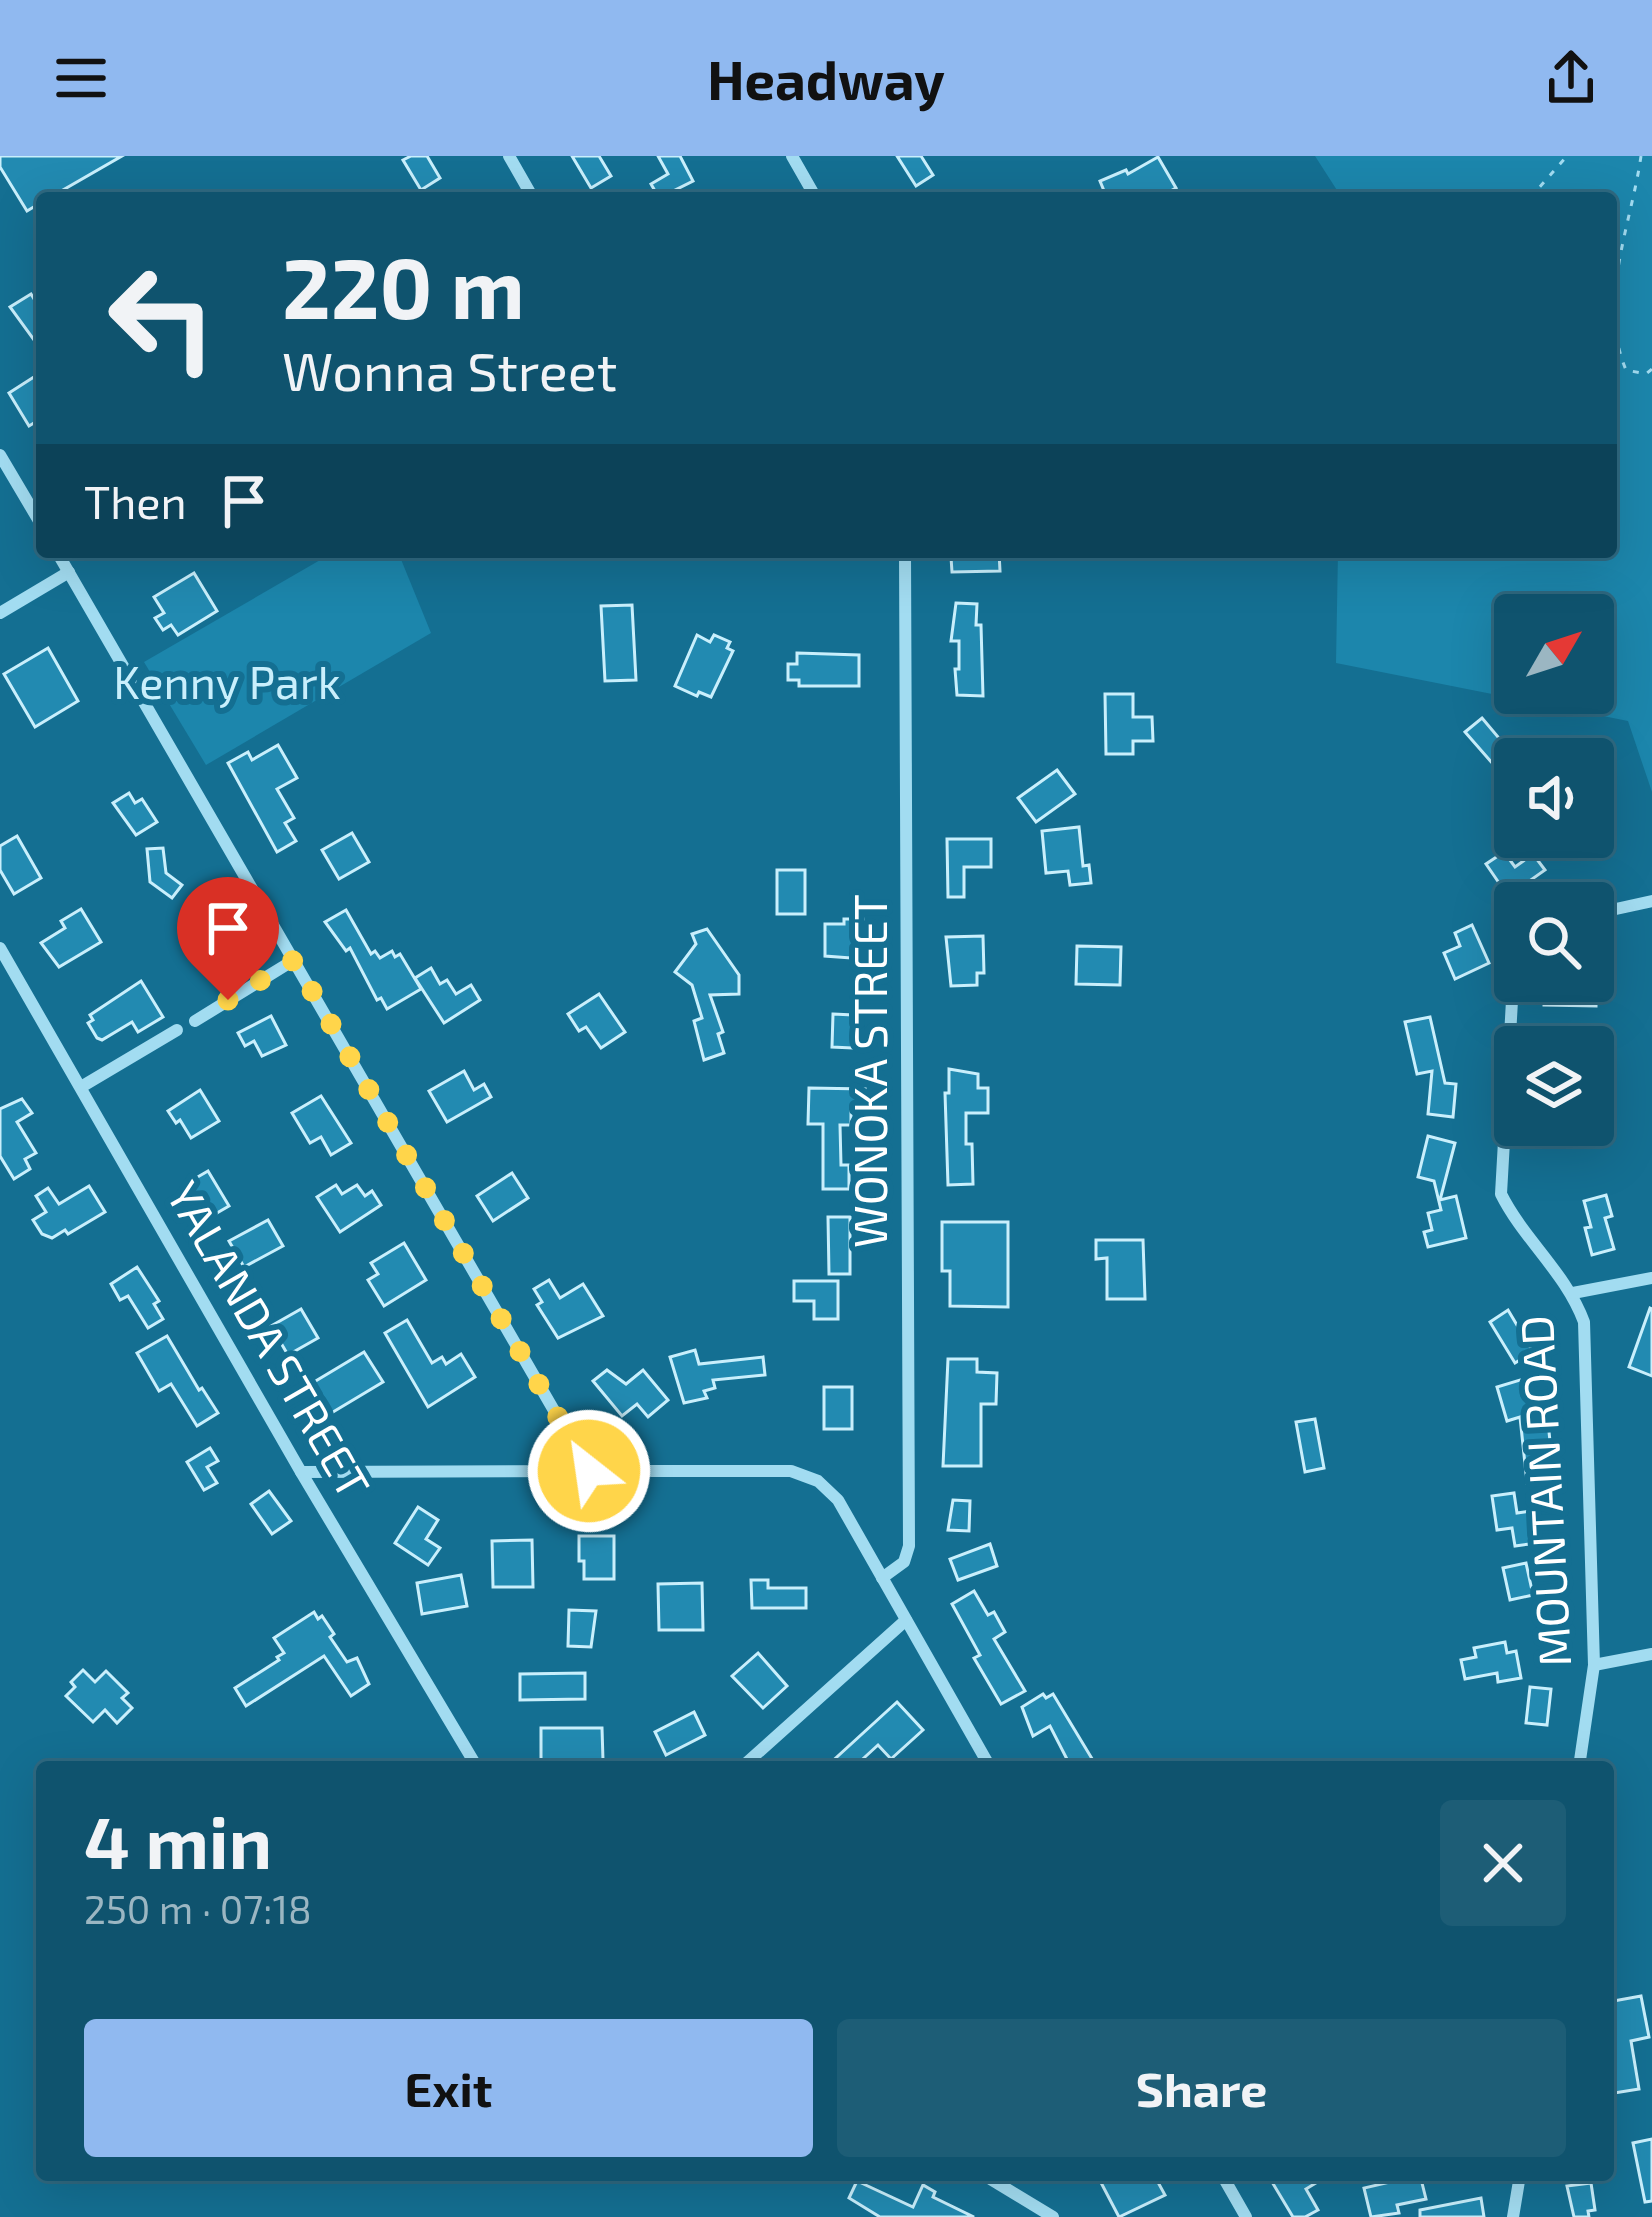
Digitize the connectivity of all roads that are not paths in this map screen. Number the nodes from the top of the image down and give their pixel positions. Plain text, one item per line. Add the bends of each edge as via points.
1 (509, 156) edge
2 (792, 156) edge
3 (530, 192) edge
4 (813, 192) edge
5 (0, 455) edge
6 (36, 516) edge
7 (61, 558) edge
8 (905, 558) edge
9 (69, 572) junction
10 (0, 613) edge
11 (1652, 902) edge
12 (1614, 910) edge
13 (0, 947) edge
14 (294, 960) junction
15 (1512, 1002) edge
16 (195, 1021) dead end
17 (177, 1030) dead end
18 (81, 1088) junction
19 (1652, 1278) edge
20 (1574, 1293) junction
21 (589, 1471) junction
22 (301, 1472) junction
23 (882, 1578) junction
24 (906, 1620) junction
25 (1652, 1654) edge
26 (1594, 1665) junction
27 (473, 1761) edge
28 (749, 1761) edge
29 (987, 1761) edge
30 (1580, 1761) edge
31 (994, 2181) edge
32 (1225, 2181) edge
33 (1519, 2181) edge
34 (1053, 2217) edge
35 (1246, 2217) edge
36 (1514, 2217) edge

1 - 3 street
2 - 4 street
5 - 6 street
7 - 9 street
8 - 23 street, WONOKA STREET via 909,1546 904,1562
9 - 10 street
9 - 14 street
11 - 12 street
13 - 18 street, YALANDA STREET
14 - 16 street
14 - 21 street
15 - 20 street, MOUNTAIN ROAD via 1501,1194
17 - 18 street
18 - 22 street, YALANDA STREET
19 - 20 street
20 - 26 street, MOUNTAIN ROAD via 1584,1322
21 - 22 street
21 - 23 street via 791,1471 838,1500
22 - 27 street, YALANDA STREET
23 - 24 street
24 - 28 street
24 - 29 street
25 - 26 street
26 - 30 street, MOUNTAIN ROAD
31 - 34 street
32 - 35 street
33 - 36 street

